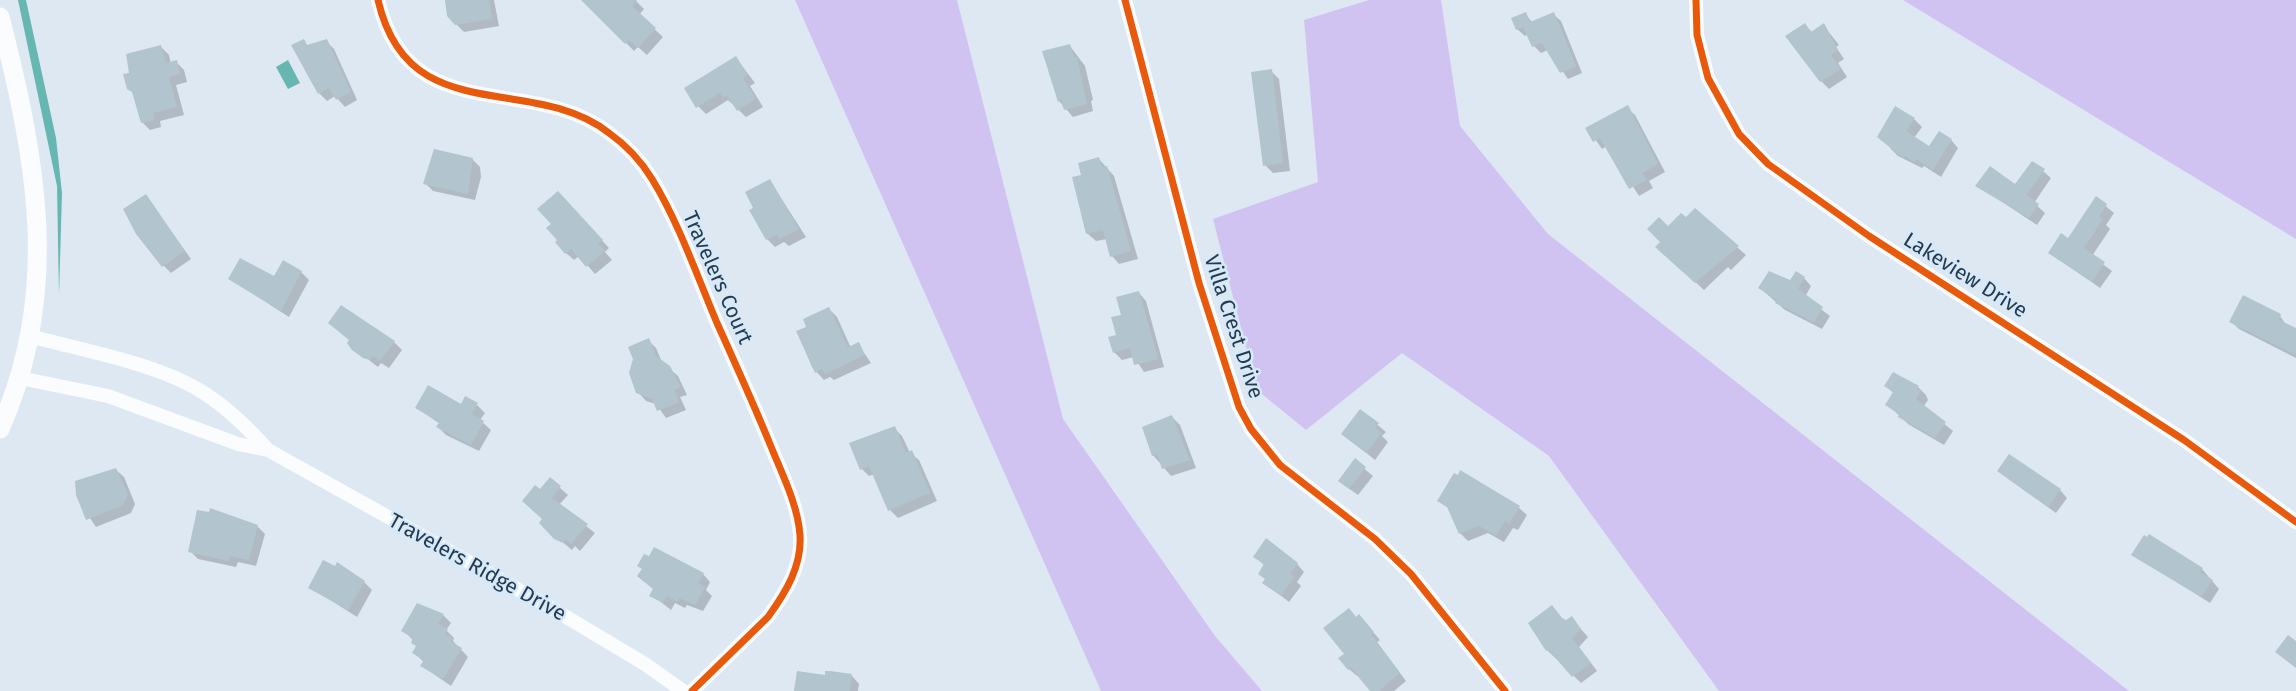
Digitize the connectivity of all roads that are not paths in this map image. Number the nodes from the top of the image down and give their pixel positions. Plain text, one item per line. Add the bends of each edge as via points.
1 (378, 0) edge
2 (1125, 0) edge
3 (1696, 0) edge
4 (0, 17) edge
5 (30, 336) junction
6 (20, 378) junction
7 (0, 429) edge
8 (268, 450) junction
9 (2296, 522) edge
10 (683, 691) edge
11 (692, 691) edge
12 (1505, 691) edge

1 - 11 street, Travelers Court via 401,51 428,75 473,94 555,106 597,124 642,165 669,212 775,456 799,532 794,572 778,603
2 - 12 street, Villa Crest Drive via 1199,283 1239,407 1251,429 1280,465 1375,539 1411,574
3 - 9 street, Lakeview Drive via 1697,35 1708,78 1739,134 1768,164 2174,434
4 - 5 main road via 37,202 37,280
5 - 6 main road
5 - 8 street, Travelers Ridge Drive via 183,382 223,407
6 - 7 main road
6 - 8 street, Travelers Ridge Drive via 117,398 238,444
8 - 10 street, Travelers Ridge Drive via 573,621

